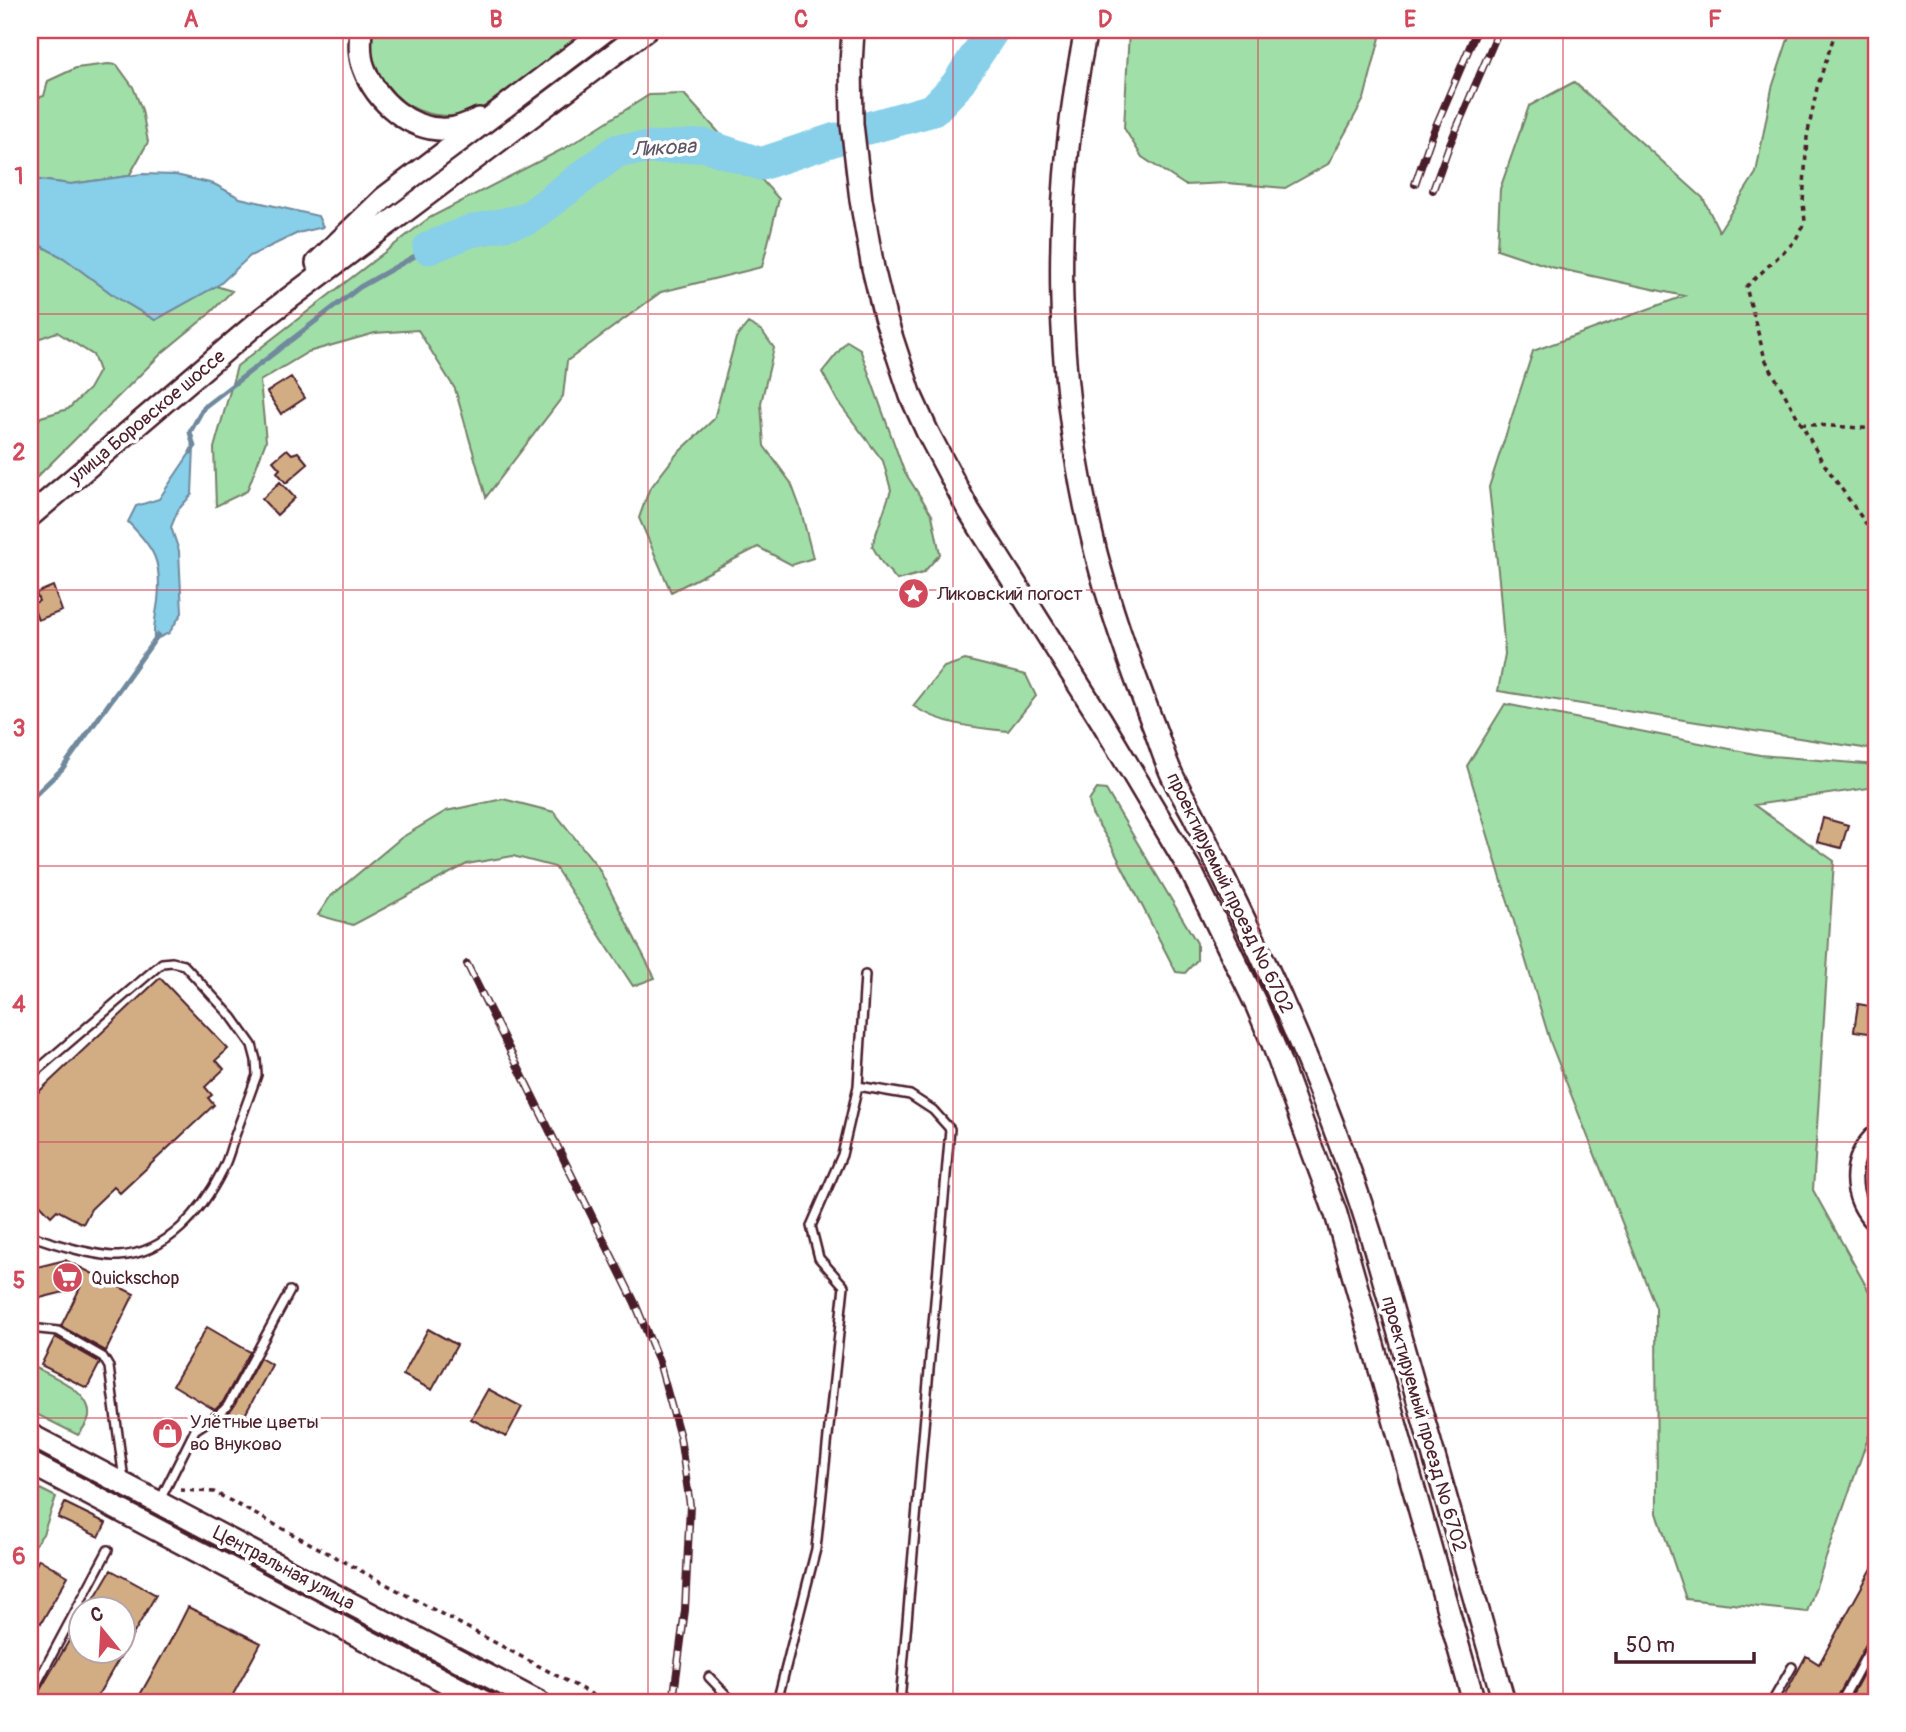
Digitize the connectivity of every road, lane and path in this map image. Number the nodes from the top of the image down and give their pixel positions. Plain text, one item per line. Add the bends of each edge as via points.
1 (361, 30) edge
2 (606, 30) edge
3 (646, 30) edge
4 (853, 30) edge
5 (1086, 30) edge
6 (1836, 30) edge
7 (551, 72) junction
8 (263, 318) junction
9 (1800, 424) junction
10 (1876, 429) edge
11 (30, 516) edge
12 (1876, 538) edge
13 (865, 975) dead end
14 (30, 1076) edge
15 (858, 1086) junction
16 (1876, 1132) edge
17 (1876, 1225) edge
18 (30, 1236) edge
19 (290, 1291) dead end
20 (30, 1328) edge
21 (30, 1435) edge
22 (32, 1466) edge
23 (125, 1485) junction
24 (163, 1494) junction
25 (108, 1550) dead end
26 (1876, 1638) edge
27 (1792, 1667) dead end
28 (709, 1677) dead end
29 (30, 1696) edge
30 (484, 1702) edge
31 (538, 1702) edge
32 (606, 1702) edge
33 (733, 1702) edge
34 (777, 1702) edge
35 (900, 1702) edge
36 (1474, 1702) edge
37 (1504, 1702) edge
38 (1772, 1702) edge
39 (1841, 1702) edge

1 - 7 main road via 363,66 374,87 403,117 426,127 447,130 478,120
2 - 7 main road
3 - 8 main road
4 - 36 main road, проектируемый проезд № 6702 via 852,124 863,211 885,317 911,397 968,509 1192,873 1264,1024 1336,1214
5 - 37 main road, проектируемый проезд № 6702 via 1067,147 1062,333 1074,449 1095,550 1127,657 1172,775 1290,1017 1354,1181
6 - 9 path via 1807,137 1805,221 1795,241 1746,287 1765,359
7 - 8 main road via 384,198
8 - 11 main road, улица Боровское шоссе
9 - 10 path
9 - 12 path
13 - 15 lane
14 - 18 lane via 162,963 172,962 184,965 232,1017 251,1045 257,1075 223,1170 201,1207 170,1236 155,1246 116,1256
15 - 34 lane via 842,1155 811,1226 819,1258 844,1286 816,1549
15 - 35 lane via 910,1095 950,1129
16 - 17 street via 1860,1150 1853,1179 1861,1207
19 - 24 lane via 228,1405 195,1430
20 - 23 lane via 58,1331 103,1357 109,1367
21 - 23 main road, Центральная улица
22 - 30 main road, Центральная улица
23 - 24 main road, Центральная улица
24 - 31 main road, Центральная улица
24 - 32 path via 214,1492
25 - 29 lane
26 - 39 lane
27 - 38 lane
28 - 33 lane

